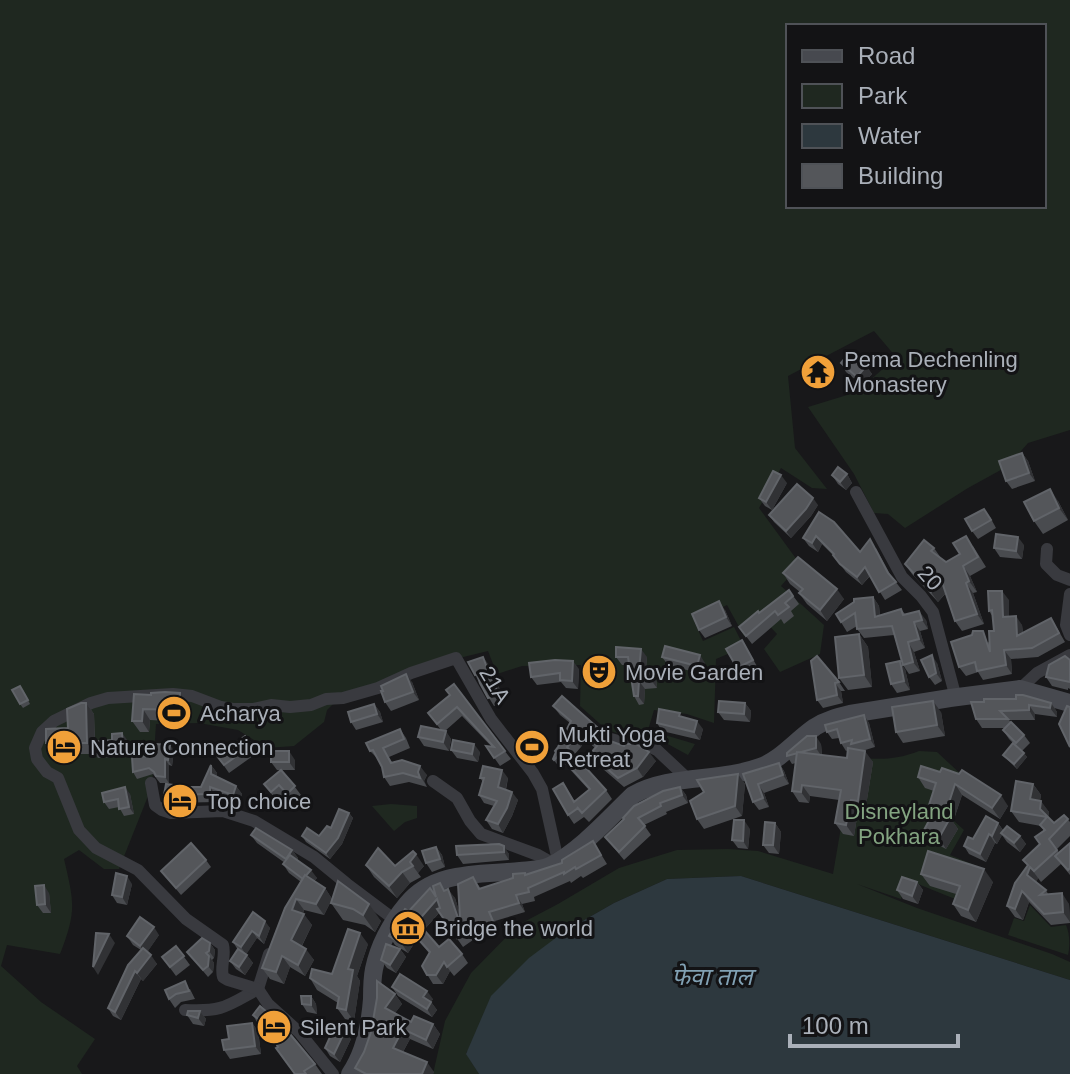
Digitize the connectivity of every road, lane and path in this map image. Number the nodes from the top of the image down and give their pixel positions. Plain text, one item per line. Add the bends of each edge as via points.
1 (856, 492) dead end
2 (1047, 549) dead end
3 (1070, 580) edge
4 (1070, 594) edge
5 (1070, 635) edge
6 (1070, 655) edge
7 (1020, 689) junction
8 (956, 698) junction
9 (1070, 703) edge
10 (611, 739) edge
11 (433, 781) dead end
12 (690, 781) junction
13 (151, 783) dead end
14 (556, 862) junction
15 (395, 920) junction
16 (273, 943) edge
17 (258, 989) junction
18 (185, 1010) edge
19 (333, 1074) edge
20 (350, 1074) edge

1 - 8 street, 20 / 20 via 902,577 933,612
2 - 3 street via 1046,564
4 - 5 street
6 - 7 street
7 - 8 main road
7 - 9 main road
8 - 12 main road via 835,718 761,766
10 - 12 street via 657,750
11 - 14 street via 457,798 481,834
12 - 14 main road via 653,785 633,795
13 - 15 street via 155,805 162,810 223,811 254,821 314,857
14 - 15 main road via 439,880 414,897
14 - 17 street, 21A / 21A via 542,789 491,719 456,658 378,688 311,705 233,709 173,694 108,698 54,721 42,732 37,759 58,778 79,830 96,848 138,870 186,919 223,945 223,977
15 - 20 main road via 378,952 367,1035
16 - 17 street
17 - 18 street via 217,1010
17 - 19 street

